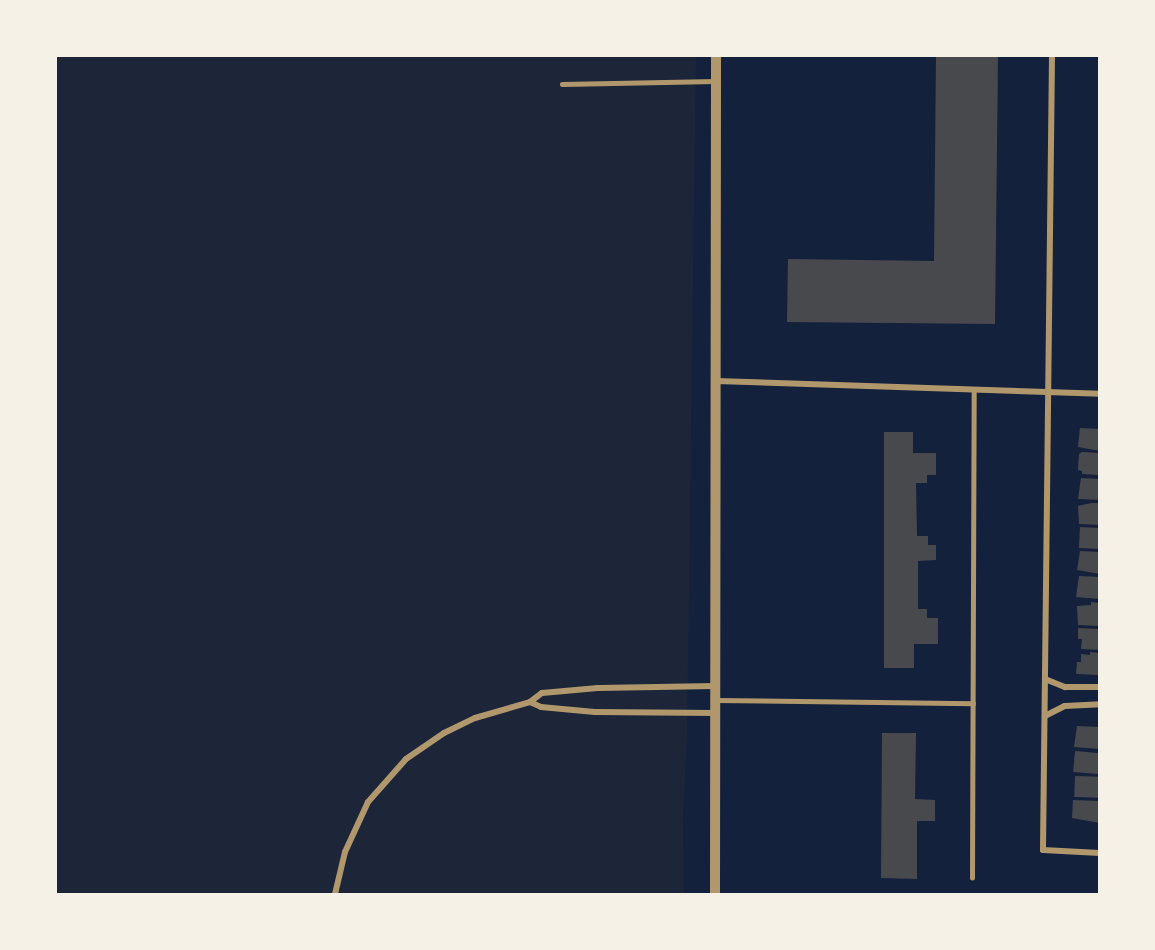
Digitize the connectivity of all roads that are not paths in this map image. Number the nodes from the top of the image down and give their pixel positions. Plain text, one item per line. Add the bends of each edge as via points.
1 (716, 56) edge
2 (1052, 56) edge
3 (716, 81) junction
4 (562, 84) dead end
5 (716, 381) junction
6 (974, 390) junction
7 (1048, 392) junction
8 (1100, 394) edge
9 (1045, 679) junction
10 (715, 686) junction
11 (1100, 687) edge
12 (715, 700) junction
13 (530, 702) junction
14 (973, 703) junction
15 (1100, 704) edge
16 (715, 713) junction
17 (1045, 716) junction
18 (1100, 853) edge
19 (972, 878) dead end
20 (335, 894) edge
21 (715, 894) edge

1 - 3 street
2 - 7 street
3 - 4 lane
3 - 5 street
5 - 6 street
5 - 10 street
6 - 7 street
6 - 14 lane
7 - 8 street
7 - 9 street
9 - 11 street via 1065,687
9 - 17 street
10 - 12 street
10 - 13 street via 598,688 542,693
12 - 14 lane
12 - 16 street
13 - 16 street via 541,707 595,712
13 - 20 street via 460,724 419,749 394,771 368,802 357,824 345,852
14 - 19 lane
15 - 17 street via 1065,706
16 - 21 street
17 - 18 street via 1043,850

